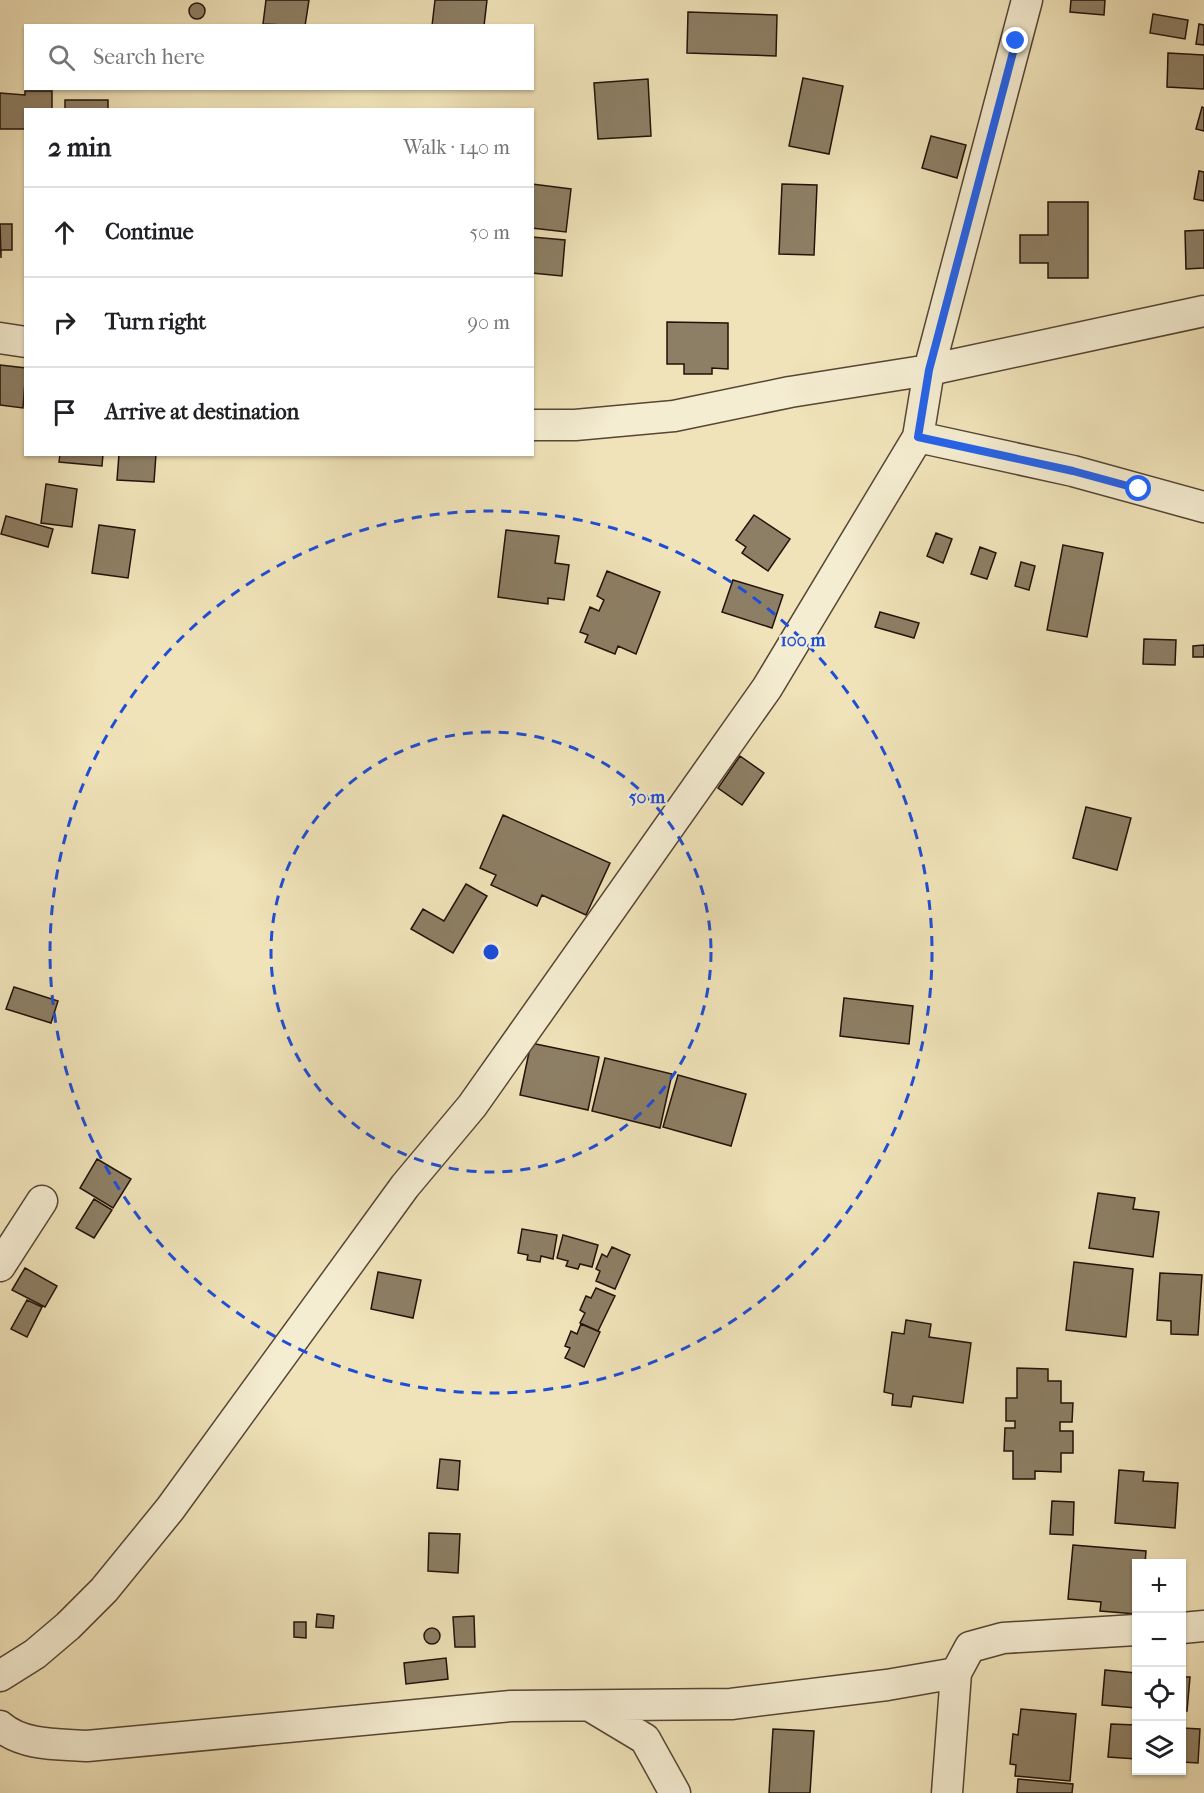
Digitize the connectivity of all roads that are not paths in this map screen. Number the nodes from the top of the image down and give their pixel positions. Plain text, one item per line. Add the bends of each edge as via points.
1 (1027, 0) edge
2 (1204, 310) edge
3 (0, 338) edge
4 (24, 342) edge
5 (929, 370) junction
6 (534, 425) edge
7 (918, 437) junction
8 (1204, 507) edge
9 (42, 1201) dead end
10 (0, 1266) edge
11 (1204, 1626) edge
12 (1186, 1628) edge
13 (1132, 1630) edge
14 (956, 1673) junction
15 (0, 1677) edge
16 (590, 1706) junction
17 (0, 1726) edge
18 (675, 1793) edge
19 (947, 1793) edge

1 - 5 street
2 - 5 street
3 - 4 street
5 - 6 street via 790,392 674,416
5 - 7 street
7 - 8 street via 1073,471
7 - 15 street via 766,688 472,1106 405,1186 170,1509 104,1590 35,1654
9 - 10 street
11 - 12 street
13 - 14 street via 1003,1638 970,1647
14 - 16 street via 732,1704
14 - 19 street
16 - 17 street via 499,1707 87,1746 34,1742
16 - 18 street via 645,1739

